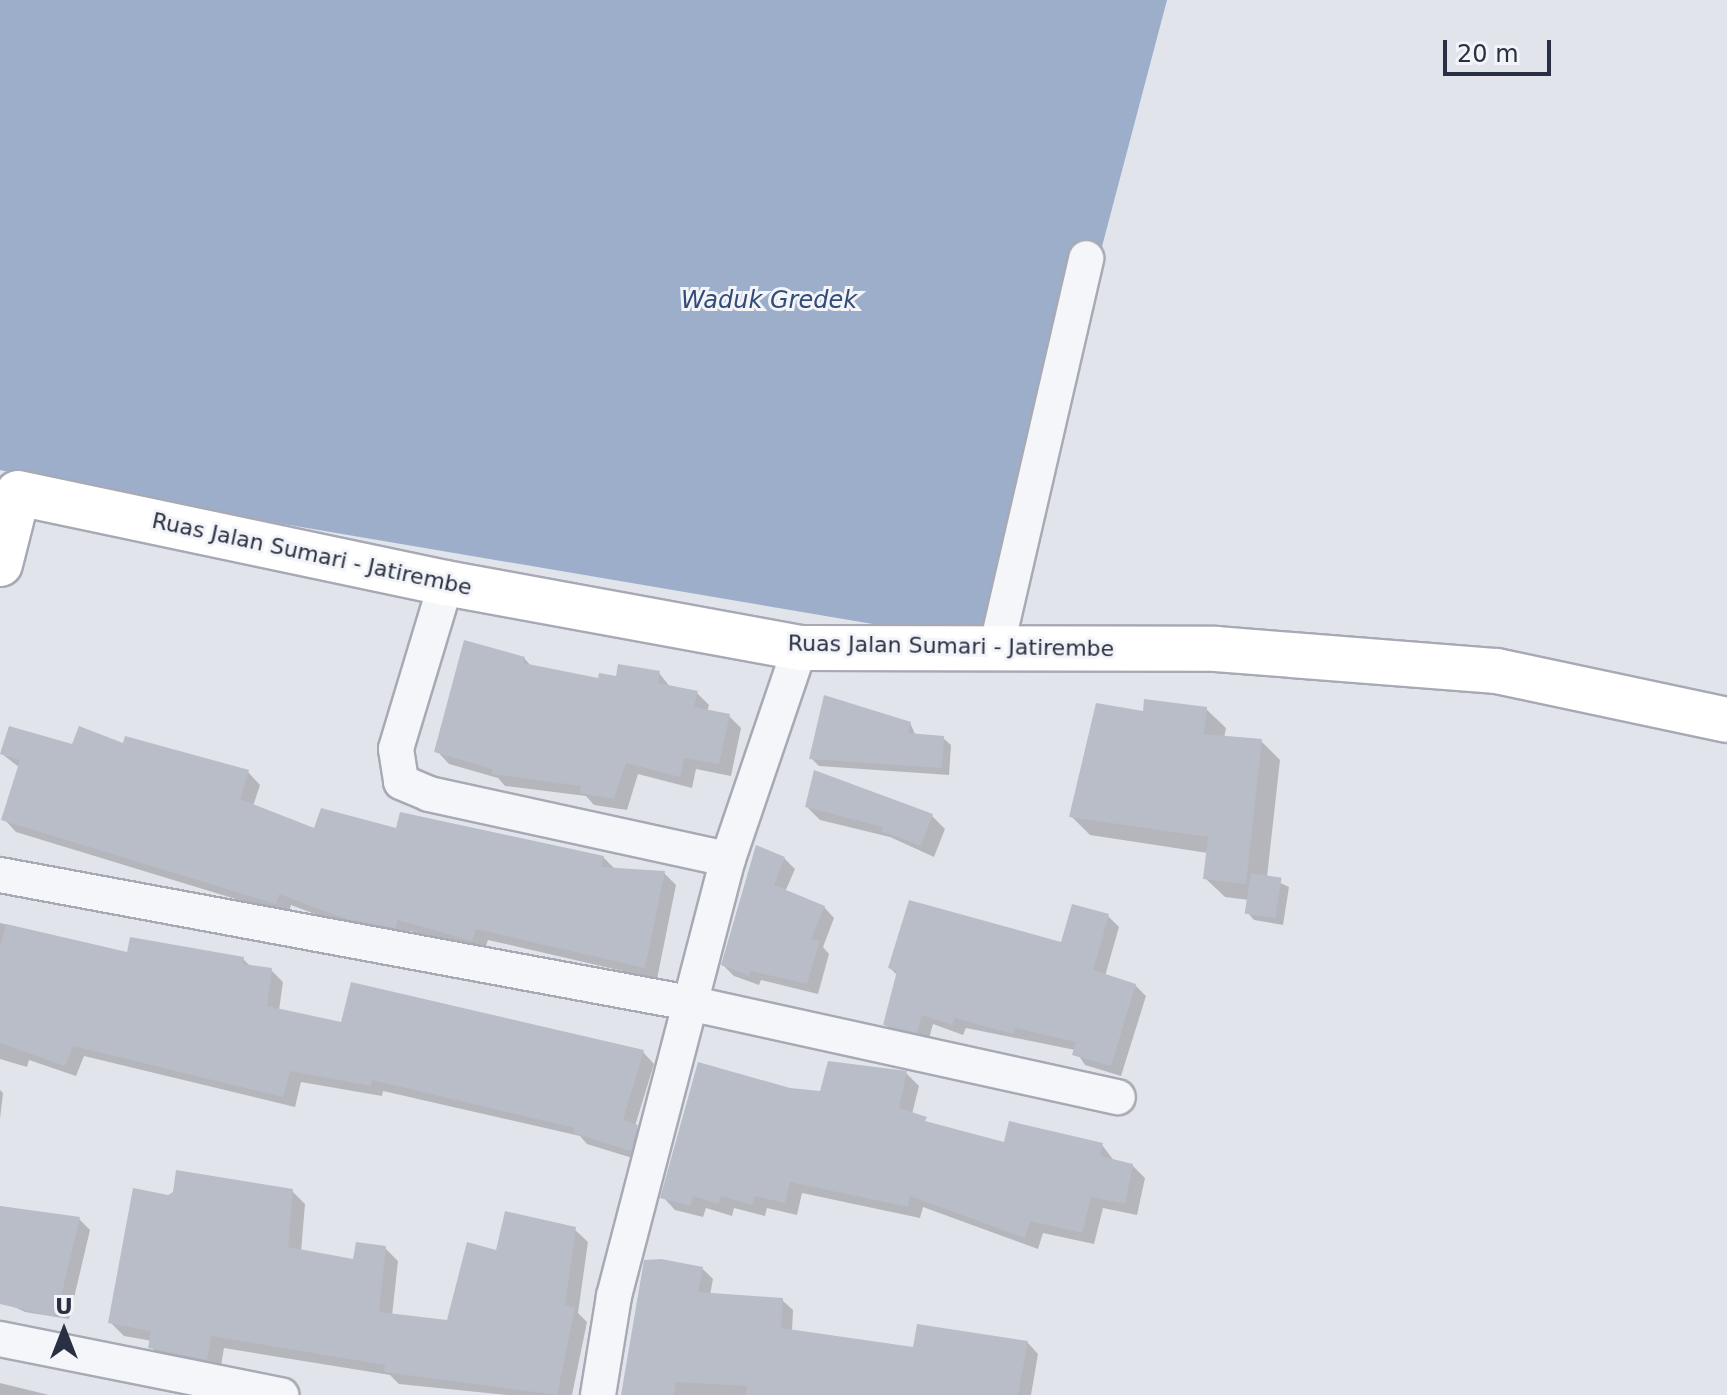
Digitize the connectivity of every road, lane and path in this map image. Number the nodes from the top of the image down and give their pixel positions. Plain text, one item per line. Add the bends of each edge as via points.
1 (1086, 258) dead end
2 (9, 491) edge
3 (0, 564) edge
4 (446, 583) junction
5 (997, 645) junction
6 (800, 648) junction
7 (1727, 720) edge
8 (728, 859) junction
9 (0, 875) edge
10 (689, 1003) junction
11 (1118, 1097) dead end
12 (0, 1339) edge
13 (281, 1395) edge
14 (598, 1395) edge

1 - 5 street
2 - 3 main road, Ruas Jalan Sumari - Jatirembe
2 - 4 main road, Ruas Jalan Sumari - Jatirembe
4 - 6 main road, Ruas Jalan Sumari - Jatirembe
4 - 8 street via 396,749 401,782 420,792
5 - 6 main road, Ruas Jalan Sumari - Jatirembe
5 - 7 main road, Ruas Jalan Sumari - Jatirembe via 1216,649 1497,671
6 - 8 street
8 - 10 street
9 - 10 street
10 - 11 street
10 - 14 street via 614,1296
12 - 13 street

